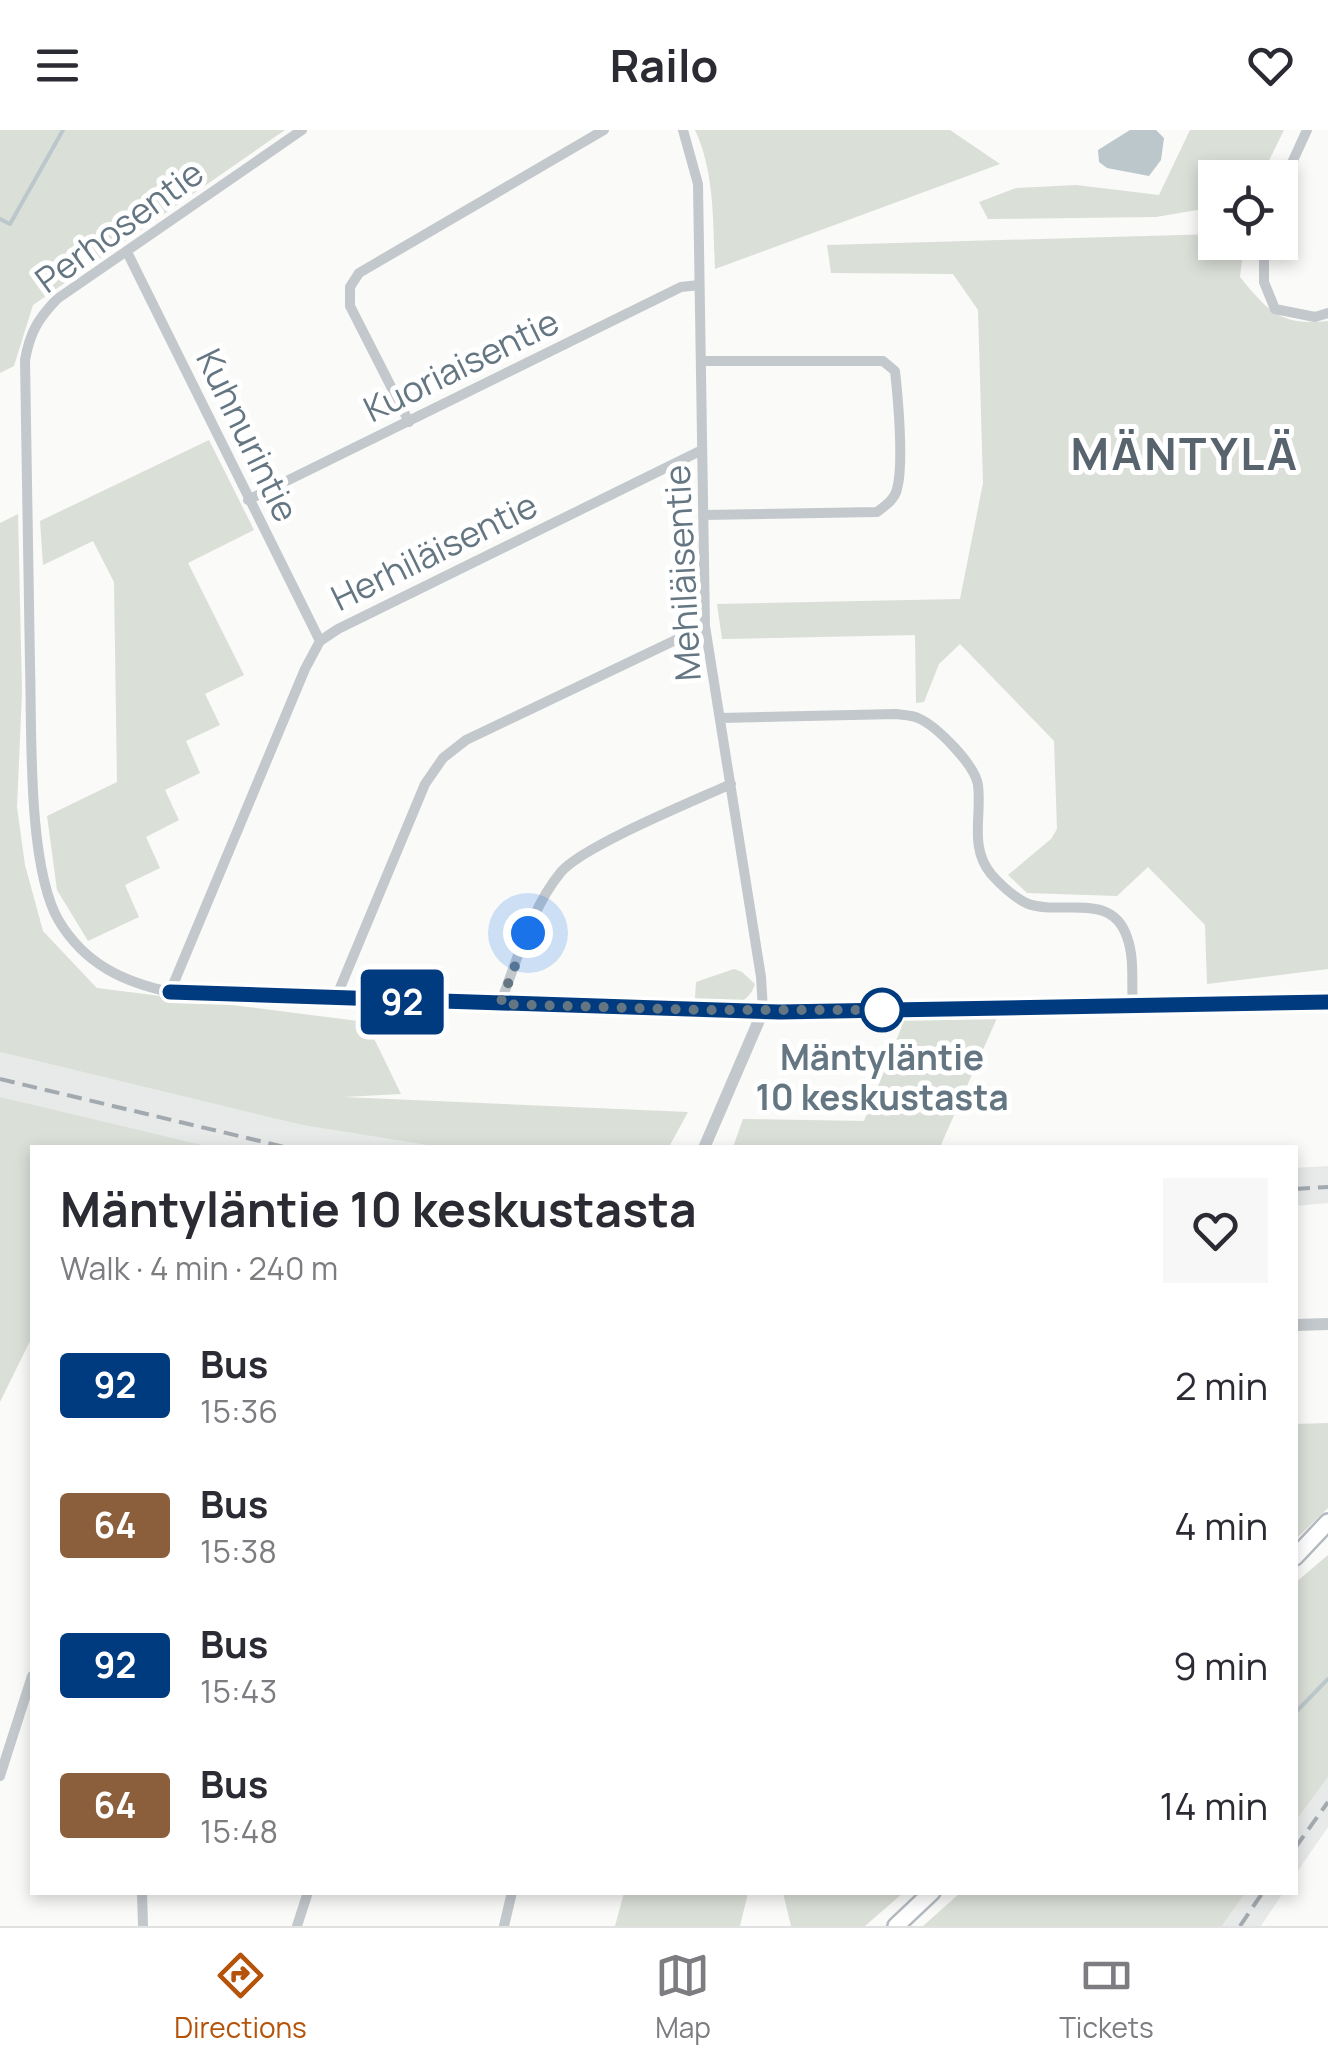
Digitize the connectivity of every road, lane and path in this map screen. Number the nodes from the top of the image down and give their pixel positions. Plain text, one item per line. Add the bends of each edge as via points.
1 (302, 130) edge
2 (604, 130) edge
3 (684, 130) edge
4 (1306, 130) edge
5 (1293, 160) edge
6 (127, 252) junction
7 (1264, 260) edge
8 (699, 285) junction
9 (1328, 313) edge
10 (702, 361) junction
11 (409, 422) junction
12 (702, 450) junction
13 (248, 500) junction
14 (703, 515) junction
15 (705, 626) junction
16 (320, 640) junction
17 (720, 718) junction
18 (731, 784) junction
19 (170, 992) junction
20 (336, 1000) junction
21 (1328, 1002) edge
22 (500, 1004) junction
23 (1133, 1006) junction
24 (763, 1010) junction
25 (705, 1145) edge
26 (1328, 1324) edge
27 (1298, 1325) edge
28 (1328, 1522) edge
29 (1328, 1533) edge
30 (1298, 1555) edge
31 (1298, 1556) edge
32 (30, 1682) edge
33 (0, 1776) edge
34 (142, 1895) edge
35 (307, 1895) edge
36 (511, 1895) edge
37 (929, 1895) edge
38 (143, 1926) edge
39 (297, 1926) edge
40 (504, 1926) edge
41 (896, 1926) edge

1 - 6 street, Perhosentie
2 - 11 street via 359,272 350,306
3 - 8 street, Mehiläisentie via 698,184
4 - 5 street
6 - 13 street, Kuhnurintie
6 - 19 street, Perhosentie via 35,322 25,360 36,815 44,880 58,919 83,952 117,977
7 - 9 street via 1275,309 1314,317
8 - 10 street, Mehiläisentie
8 - 11 street, Kuoriaisentie via 680,287
10 - 12 street, Mehiläisentie
10 - 14 street via 882,360 895,371 899,402 898,491 877,512
11 - 13 street, Kuoriaisentie
12 - 14 street, Mehiläisentie
12 - 16 street, Herhiläisentie
13 - 16 street, Kuhnurintie
14 - 15 street, Mehiläisentie
15 - 17 street, Mehiläisentie
15 - 20 street via 466,740 444,758 425,784
16 - 19 street, Herhiläisentie
17 - 18 street, Mehiläisentie
17 - 23 street via 896,714 932,726 978,782 978,848 988,871 1026,902 1098,907 1113,916 1131,952
18 - 22 street via 563,868 543,898
18 - 24 street, Mehiläisentie
19 - 20 street
20 - 22 street
21 - 23 street
22 - 24 street
23 - 24 street
24 - 25 street
26 - 27 street
28 - 30 main road
29 - 31 main road
32 - 33 street
34 - 38 street
35 - 39 street
36 - 40 street
37 - 41 main road

